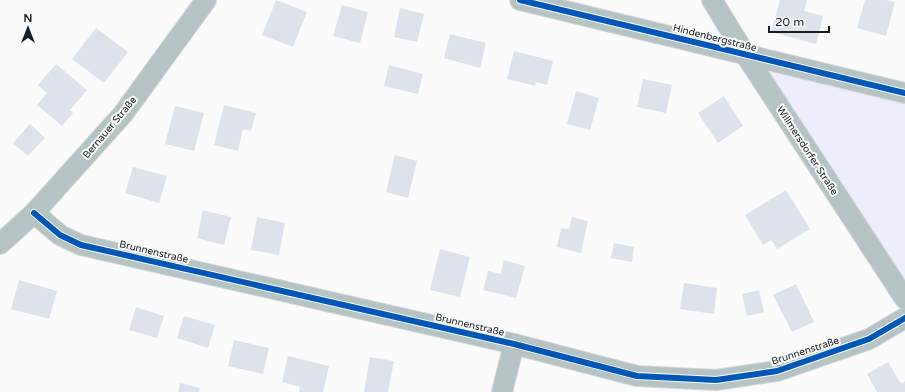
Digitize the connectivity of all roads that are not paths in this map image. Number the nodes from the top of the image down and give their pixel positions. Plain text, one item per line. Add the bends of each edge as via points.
1 (206, 0) edge
2 (520, 0) edge
3 (712, 0) edge
4 (745, 54) junction
5 (905, 93) edge
6 (34, 213) junction
7 (0, 244) edge
8 (905, 300) edge
9 (905, 318) edge
10 (514, 344) junction
11 (502, 392) edge

1 - 6 street, Bernauer Straße via 123,114
2 - 4 street, Hindenbergstraße
3 - 4 street, Willmersdorfer Straße
4 - 5 street, Hindenbergstraße
4 - 8 street, Willmersdorfer Straße
6 - 7 street, Bernauer Straße
6 - 10 street, Brunnenstraße via 60,235 81,245
9 - 10 street, Brunnenstraße via 869,339 776,371 716,380 636,376
10 - 11 street

